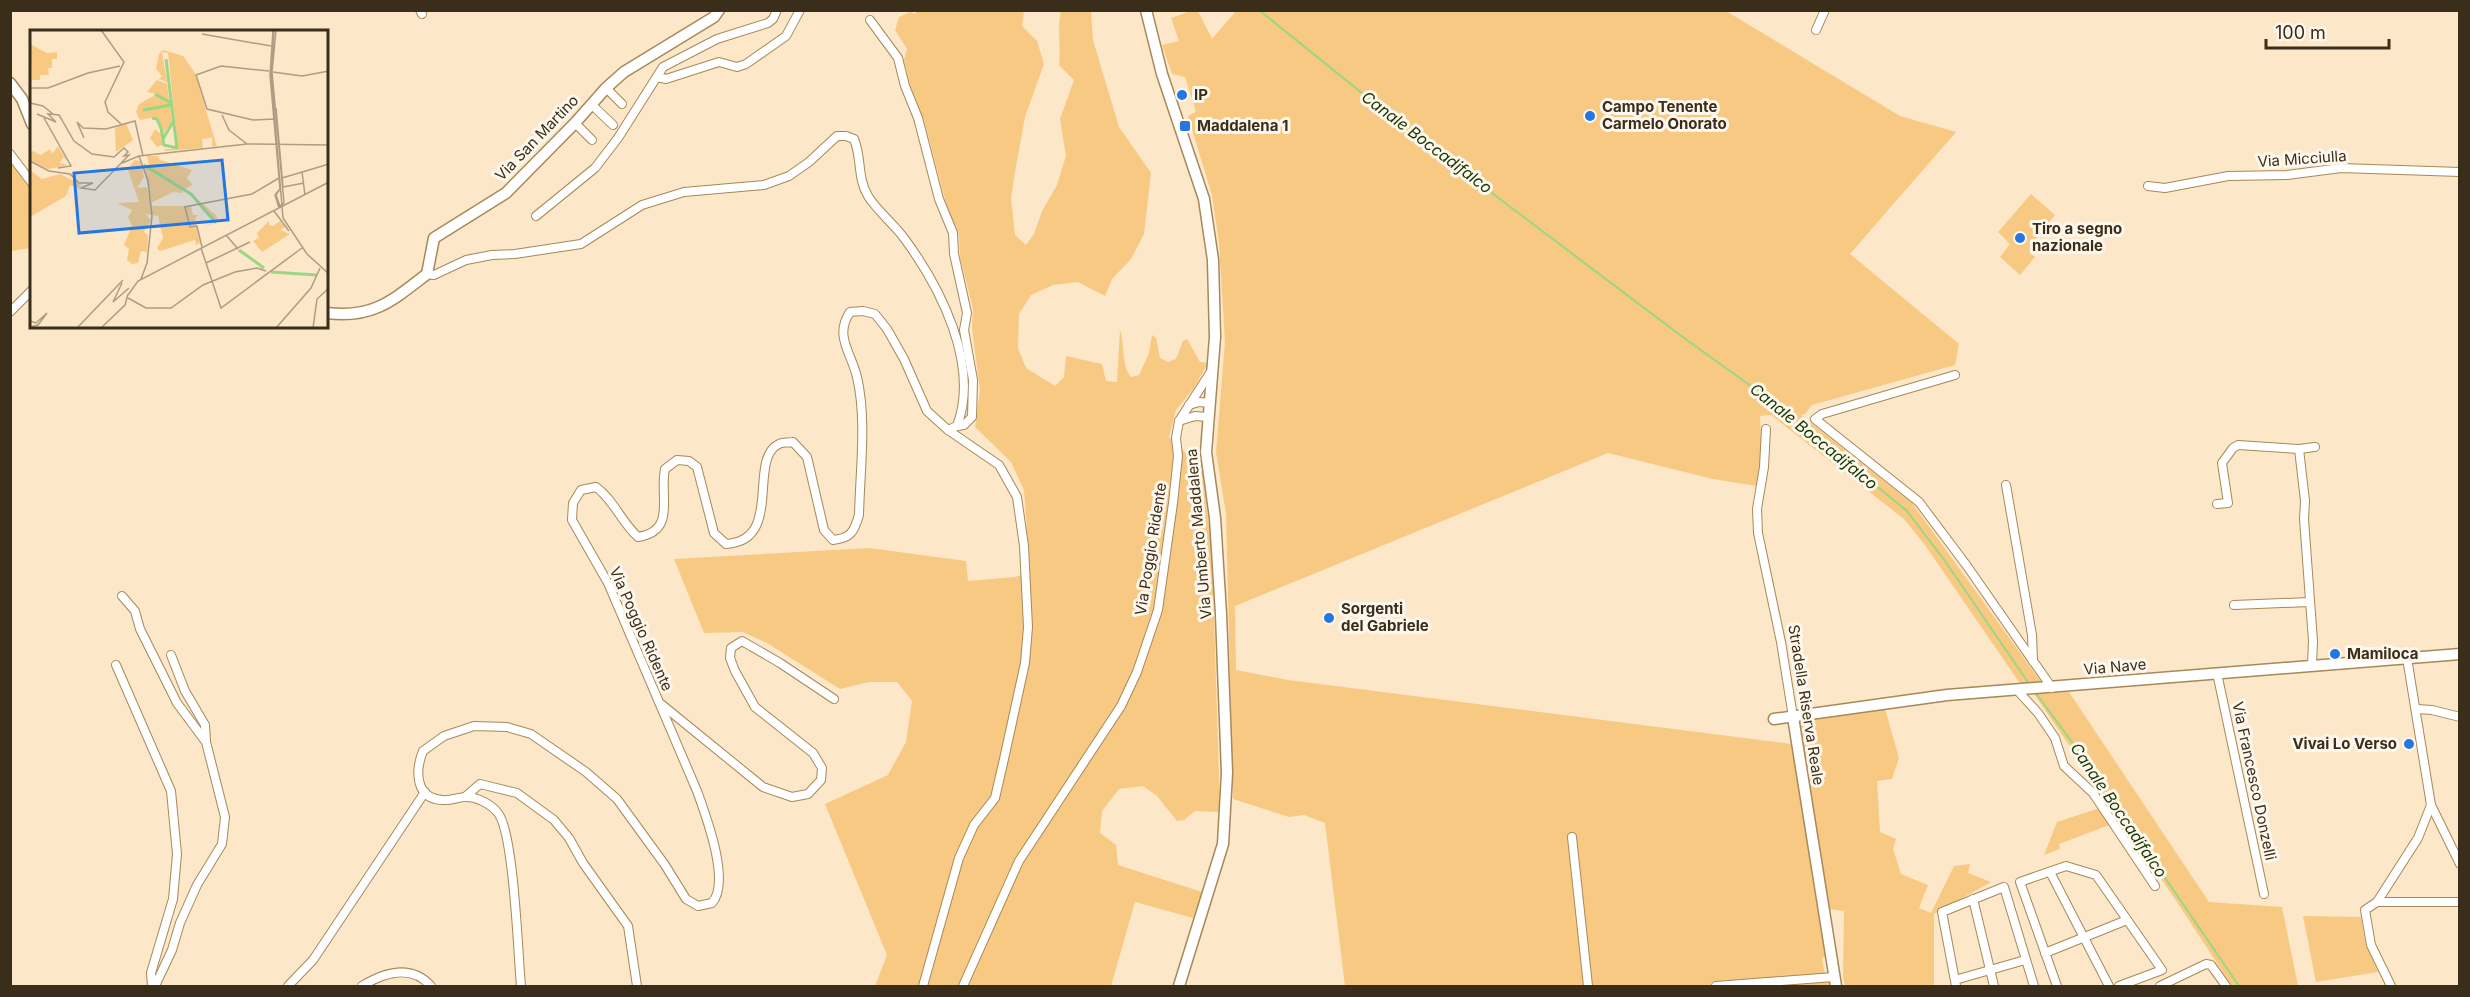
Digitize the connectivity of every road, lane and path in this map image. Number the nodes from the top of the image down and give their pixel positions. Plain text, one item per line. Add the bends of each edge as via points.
1 (719, 10) edge
2 (777, 10) edge
3 (800, 10) edge
4 (1146, 10) edge
5 (1825, 10) edge
6 (870, 20) dead end
7 (1816, 30) dead end
8 (657, 77) junction
9 (10, 83) edge
10 (606, 88) junction
11 (591, 104) junction
12 (622, 104) dead end
13 (30, 119) edge
14 (575, 123) junction
15 (613, 125) dead end
16 (592, 140) dead end
17 (10, 154) edge
18 (2460, 172) edge
19 (30, 180) edge
20 (2148, 186) dead end
21 (536, 216) dead end
22 (427, 274) junction
23 (30, 292) edge
24 (10, 312) edge
25 (328, 313) edge
26 (1214, 366) junction
27 (1955, 375) dead end
28 (1210, 404) junction
29 (1189, 405) junction
30 (1208, 417) junction
31 (1179, 421) junction
32 (952, 428) junction
33 (1766, 429) dead end
34 (2315, 447) dead end
35 (2299, 449) junction
36 (2006, 485) dead end
37 (2217, 504) dead end
38 (122, 596) dead end
39 (2310, 602) junction
40 (2234, 605) dead end
41 (2460, 654) edge
42 (171, 655) dead end
43 (2407, 658) junction
44 (2033, 662) junction
45 (116, 665) dead end
46 (2312, 665) junction
47 (2217, 673) junction
48 (2047, 688) junction
49 (2020, 690) junction
50 (834, 699) dead end
51 (658, 701) junction
52 (2416, 709) junction
53 (1793, 717) junction
54 (2460, 717) edge
55 (1774, 719) dead end
56 (206, 742) junction
57 (424, 792) junction
58 (465, 797) junction
59 (2431, 805) junction
60 (1572, 837) dead end
61 (2460, 864) edge
62 (2050, 872) junction
63 (2155, 886) dead end
64 (2264, 894) dead end
65 (1973, 899) junction
66 (2377, 902) junction
67 (2460, 902) edge
68 (2127, 920) junction
69 (2084, 937) junction
70 (2045, 953) junction
71 (2025, 960) junction
72 (1990, 970) junction
73 (1835, 982) edge
74 (1956, 983) edge
75 (154, 987) edge
76 (288, 987) edge
77 (362, 987) edge
78 (431, 987) edge
79 (521, 987) edge
80 (637, 987) edge
81 (923, 987) edge
82 (963, 987) edge
83 (1179, 987) edge
84 (1588, 987) edge
85 (1716, 987) edge
86 (1994, 987) edge
87 (2034, 987) edge
88 (2057, 987) edge
89 (2109, 987) edge
90 (2119, 987) edge
91 (2160, 987) edge
92 (2226, 987) edge
93 (2391, 987) edge

1 - 10 street, Via San Martino
2 - 8 street via 768,23 717,39 663,67
3 - 8 street via 786,36 746,64 736,67 719,62 666,80
4 - 26 street, Via Umberto Maddalena via 1162,74 1204,199 1213,260
5 - 7 street
6 - 32 street via 898,58 939,199 953,233 967,313 964,330 973,380 972,417
8 - 21 street via 595,168
9 - 13 street
10 - 11 street, Via San Martino
10 - 12 street
11 - 14 street, Via San Martino
11 - 15 street
14 - 16 street
14 - 22 street, Via San Martino via 506,193 434,238
17 - 19 street
18 - 20 street, Via Micciulla via 2341,168 2287,175 2228,176 2165,188
22 - 25 street via 382,308
22 - 32 street via 434,275 466,260 581,244 642,205 684,192 764,185 789,176 837,136 846,136 854,139 859,150 860,177 868,196 924,268 952,322 965,386 963,410
23 - 24 street
26 - 28 street, Via Umberto Maddalena
26 - 29 street, Via Poggio Ridente
27 - 44 street via 1815,419 1919,502
28 - 29 street
28 - 30 street, Via Umberto Maddalena
29 - 31 street, Via Poggio Ridente
30 - 31 street
30 - 83 street, Via Umberto Maddalena via 1206,452 1220,603 1226,822 1223,844
31 - 82 street, Via Poggio Ridente via 1173,503 1158,610 1137,672 1121,706 1018,861
32 - 51 street, Via Poggio Ridente via 927,411 904,359 875,314 850,312 843,322 842,334 861,400 859,514 854,532 847,539 833,540 824,530 807,457 793,442 779,444 770,453 759,520 739,543 726,544 714,533 697,467 689,460 677,460 665,469 662,524 652,535 638,537 596,487 581,490 573,503 572,520 608,583
32 - 81 street, Via Poggio Ridente via 999,465 1017,497 1028,627 1025,663 995,798 974,825 959,858
33 - 53 street, Stradella Riserva Reale via 1758,533
34 - 35 street
35 - 37 street via 2238,445 2233,448 2222,463 2228,503
35 - 39 street
36 - 44 street via 2032,634
38 - 56 street via 135,611 177,703
39 - 40 street
39 - 46 street
41 - 43 street, Via Nave
42 - 56 street via 185,691 205,725
43 - 46 street, Via Nave
43 - 52 street
44 - 48 street
45 - 75 street via 171,792 177,854 173,899 151,973
46 - 47 street, Via Nave
47 - 48 street, Via Nave
47 - 64 street, Via Francesco Donzelli
48 - 49 street, Via Nave
49 - 53 street, Via Nave via 1947,695
49 - 63 street via 2055,738 2064,766 2089,787
50 - 51 street via 742,641 731,648 735,671 755,707 813,753 822,768 821,780 808,794 792,796 763,787
51 - 57 street, Via Poggio Ridente via 697,791 713,844 720,886 716,899 707,905 698,906 687,899 634,821 604,786 531,734 483,725 444,736 423,751 417,776
52 - 54 street
52 - 59 street
53 - 55 street, Via Nave
53 - 73 street, Stradella Riserva Reale
56 - 75 street via 225,817 222,844 197,885
57 - 58 street via 446,801
57 - 76 street via 332,933
58 - 79 street via 487,804 504,823
58 - 80 street via 480,784 517,793 554,820 628,926
59 - 61 street
59 - 66 street via 2418,838
60 - 84 street
62 - 68 street via 2066,866 2096,875
62 - 69 street
62 - 70 street via 2020,882
65 - 71 street via 2004,887
65 - 72 street
65 - 74 street via 1942,912
66 - 67 street
66 - 93 street via 2365,910 2367,923 2371,945
68 - 69 street
68 - 90 street via 2162,970
69 - 70 street
69 - 89 street
70 - 88 street
71 - 72 street
71 - 87 street
72 - 74 street
72 - 86 street
73 - 85 street
77 - 78 street via 390,974 407,972
91 - 92 street via 2206,964 2211,965

